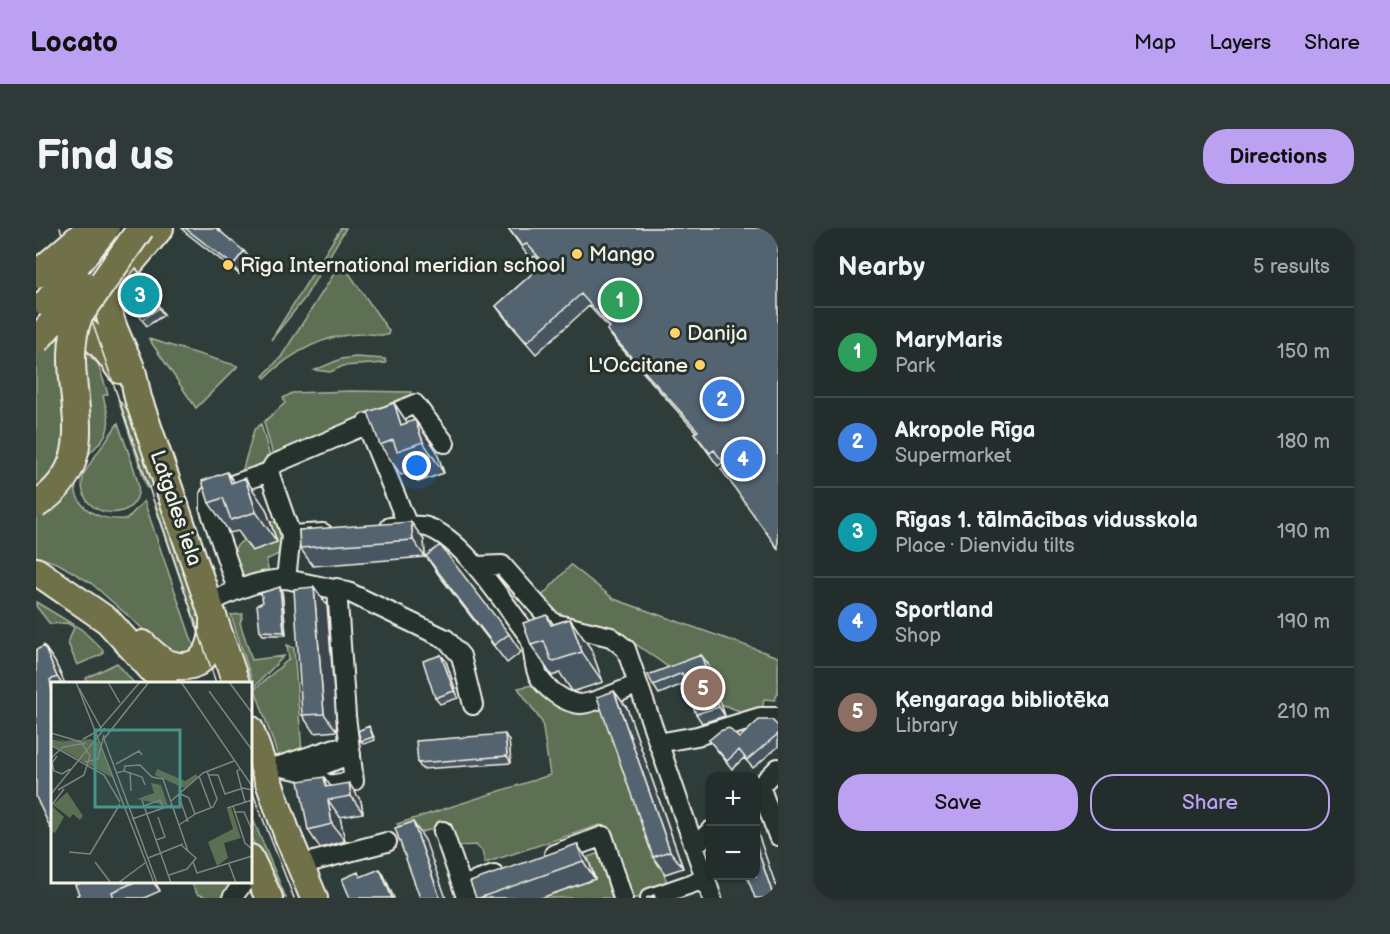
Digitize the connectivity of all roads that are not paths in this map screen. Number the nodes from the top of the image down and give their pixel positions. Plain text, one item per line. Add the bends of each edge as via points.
1 (71, 228) edge
2 (90, 228) edge
3 (106, 228) edge
4 (112, 228) edge
5 (149, 229) edge
6 (36, 259) edge
7 (36, 275) edge
8 (36, 307) edge
9 (36, 315) edge
10 (36, 325) edge
11 (36, 341) edge
12 (138, 398) junction
13 (366, 423) junction
14 (445, 443) dead end
15 (269, 472) junction
16 (36, 505) edge
17 (408, 526) junction
18 (371, 529) edge
19 (346, 531) edge
20 (291, 535) junction
21 (222, 545) junction
22 (190, 550) junction
23 (476, 566) junction
24 (45, 576) edge
25 (290, 580) junction
26 (337, 588) junction
27 (237, 589) junction
28 (295, 601) edge
29 (211, 611) junction
30 (553, 623) junction
31 (122, 633) junction
32 (528, 634) junction
33 (162, 682) edge
34 (235, 682) edge
35 (638, 684) junction
36 (472, 705) dead end
37 (778, 717) edge
38 (252, 733) edge
39 (658, 743) junction
40 (350, 748) junction
41 (271, 768) junction
42 (306, 772) junction
43 (768, 781) edge
44 (443, 831) dead end
45 (706, 836) edge
46 (778, 836) edge
47 (387, 842) dead end
48 (694, 847) junction
49 (533, 861) edge
50 (299, 865) junction
51 (510, 869) edge
52 (252, 873) edge
53 (705, 879) junction
54 (242, 883) edge
55 (464, 892) edge
56 (232, 898) edge
57 (269, 898) edge
58 (314, 898) edge
59 (622, 898) edge
60 (650, 898) edge
61 (712, 898) edge

1 - 6 highway
2 - 7 highway, bridge
3 - 9 highway, bridge
4 - 5 highway via 137,238
5 - 11 highway, bridge
5 - 12 highway via 108,294 113,328 133,373
5 - 16 highway, bridge via 79,315 70,356 79,428 76,451 57,489
8 - 12 highway via 92,335 112,357
10 - 12 highway via 76,337
12 - 22 highway, Latgales iela
13 - 14 street via 415,404
13 - 15 street via 274,464
13 - 17 street
15 - 20 street
15 - 21 street via 210,495 210,510
17 - 18 street
17 - 23 street via 435,530
19 - 20 street
20 - 25 street
21 - 22 street
21 - 27 street
22 - 29 highway, Latgales iela
23 - 30 street via 502,565
23 - 32 street
24 - 31 highway, Latgales iela
25 - 26 street
25 - 27 street via 273,579
25 - 28 street
26 - 36 street via 446,639 461,656
26 - 40 street
27 - 29 street
29 - 31 highway, Latgales iela via 214,638 207,656 186,665 170,664
29 - 34 highway, Latgales iela
30 - 32 street
30 - 35 street via 611,637 620,643 626,649
31 - 33 highway, Latgales iela
32 - 35 street via 539,677 547,688 571,702 581,704
35 - 39 street
37 - 39 street via 760,717
38 - 41 highway
39 - 48 street
40 - 41 street
40 - 42 street
40 - 42 street via 354,781 329,785
41 - 42 street
41 - 50 highway
43 - 46 street
44 - 55 street
45 - 48 street
47 - 50 street
48 - 53 street
49 - 59 street via 603,836
50 - 58 highway
51 - 55 street
52 - 57 highway
53 - 60 street
53 - 61 street
54 - 56 street

